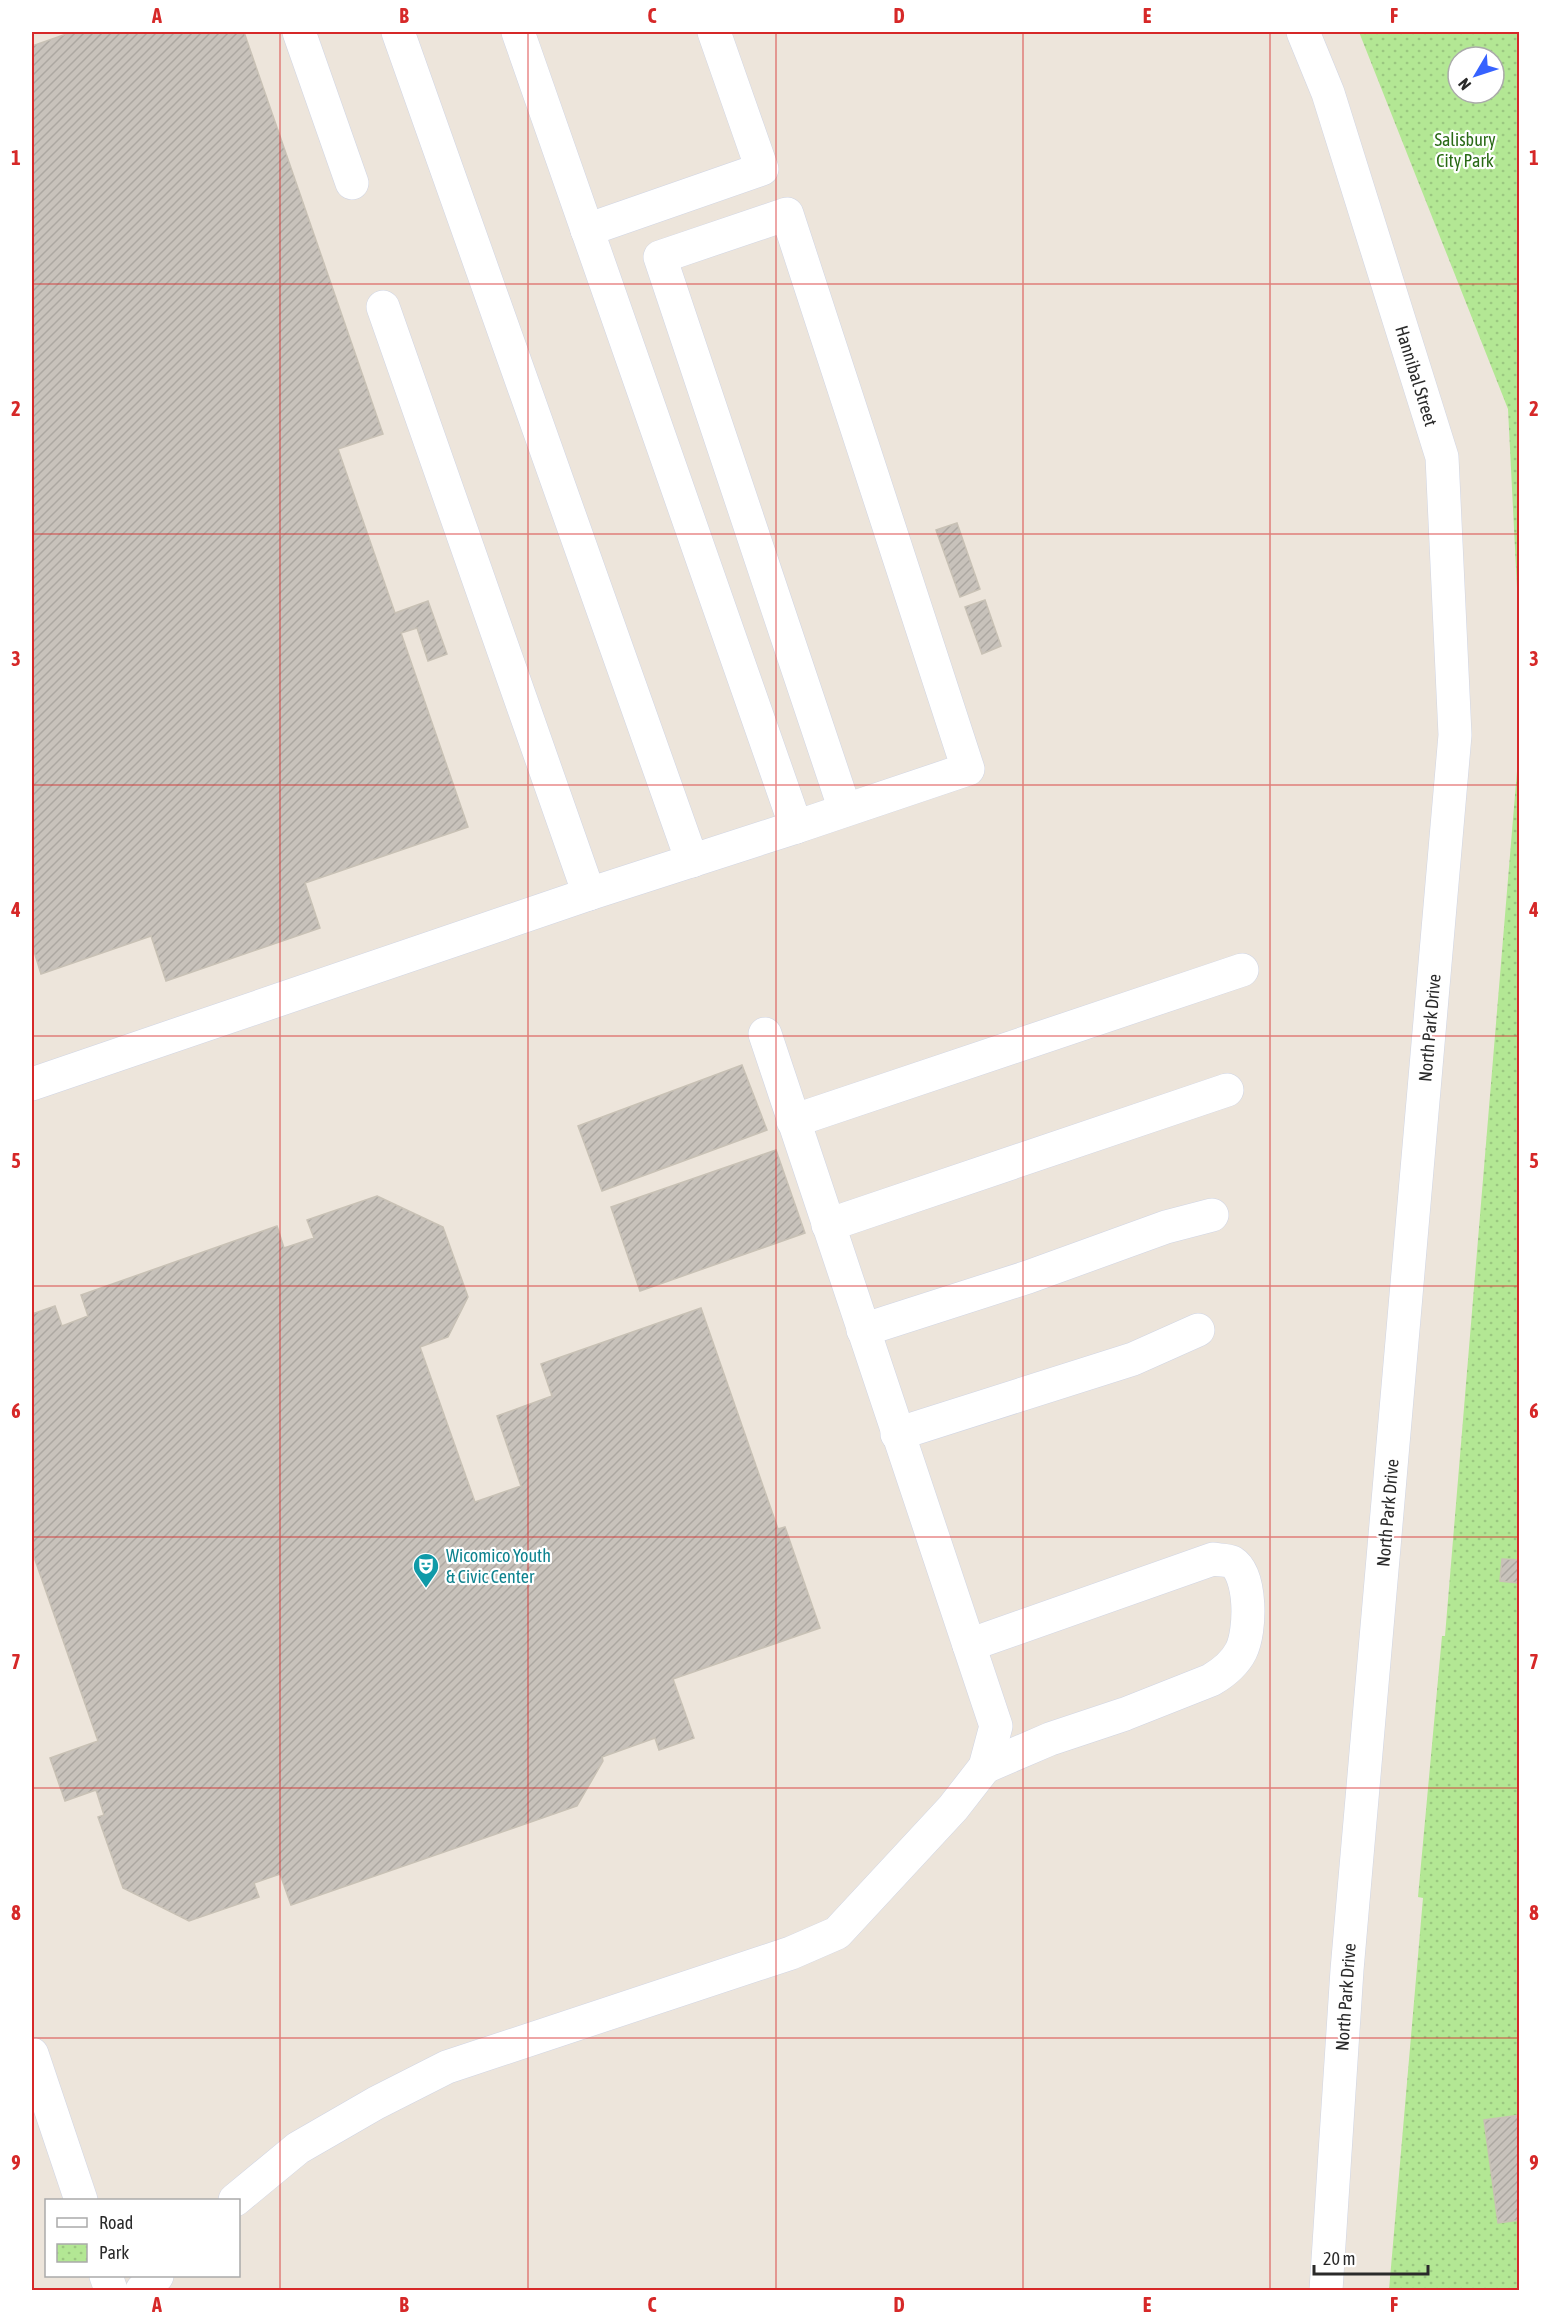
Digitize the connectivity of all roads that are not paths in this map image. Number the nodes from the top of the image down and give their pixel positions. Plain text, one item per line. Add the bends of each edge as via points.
1 (298, 32) edge
2 (398, 32) edge
3 (518, 32) edge
4 (714, 32) edge
5 (1303, 32) edge
6 (352, 183) dead end
7 (587, 230) junction
8 (383, 307) dead end
9 (1455, 735) joint
10 (845, 810) junction
11 (796, 827) junction
12 (692, 861) junction
13 (589, 894) junction
14 (1242, 970) dead end
15 (765, 1034) dead end
16 (32, 1084) edge
17 (1227, 1090) dead end
18 (794, 1121) junction
19 (1212, 1215) dead end
20 (828, 1225) junction
21 (863, 1330) junction
22 (1198, 1330) dead end
23 (897, 1434) junction
24 (969, 1645) junction
25 (985, 1767) junction
26 (34, 2074) edge
27 (81, 2199) edge
28 (236, 2199) edge
29 (156, 2277) edge
30 (142, 2290) edge
31 (1326, 2290) edge

1 - 6 street
2 - 12 street
3 - 7 street
4 - 7 street via 762,169
5 - 9 street, Hannibal Street via 1328,93 1442,457
7 - 11 street
8 - 13 street
9 - 31 street, North Park Drive via 1347,1970
10 - 10 street via 968,769 787,214 660,257
10 - 11 street
11 - 12 street
12 - 13 street
13 - 16 street
14 - 18 street
15 - 18 street
17 - 20 street
18 - 20 street
19 - 21 street
20 - 21 street
21 - 23 street
22 - 23 street via 1133,1359
23 - 24 street
24 - 25 street via 996,1726
24 - 25 street via 1213,1559 1232,1562 1244,1577 1249,1625 1241,1651 1224,1672
25 - 28 street via 953,1808 837,1933 791,1953 447,2067 298,2148
26 - 27 street
29 - 30 street

